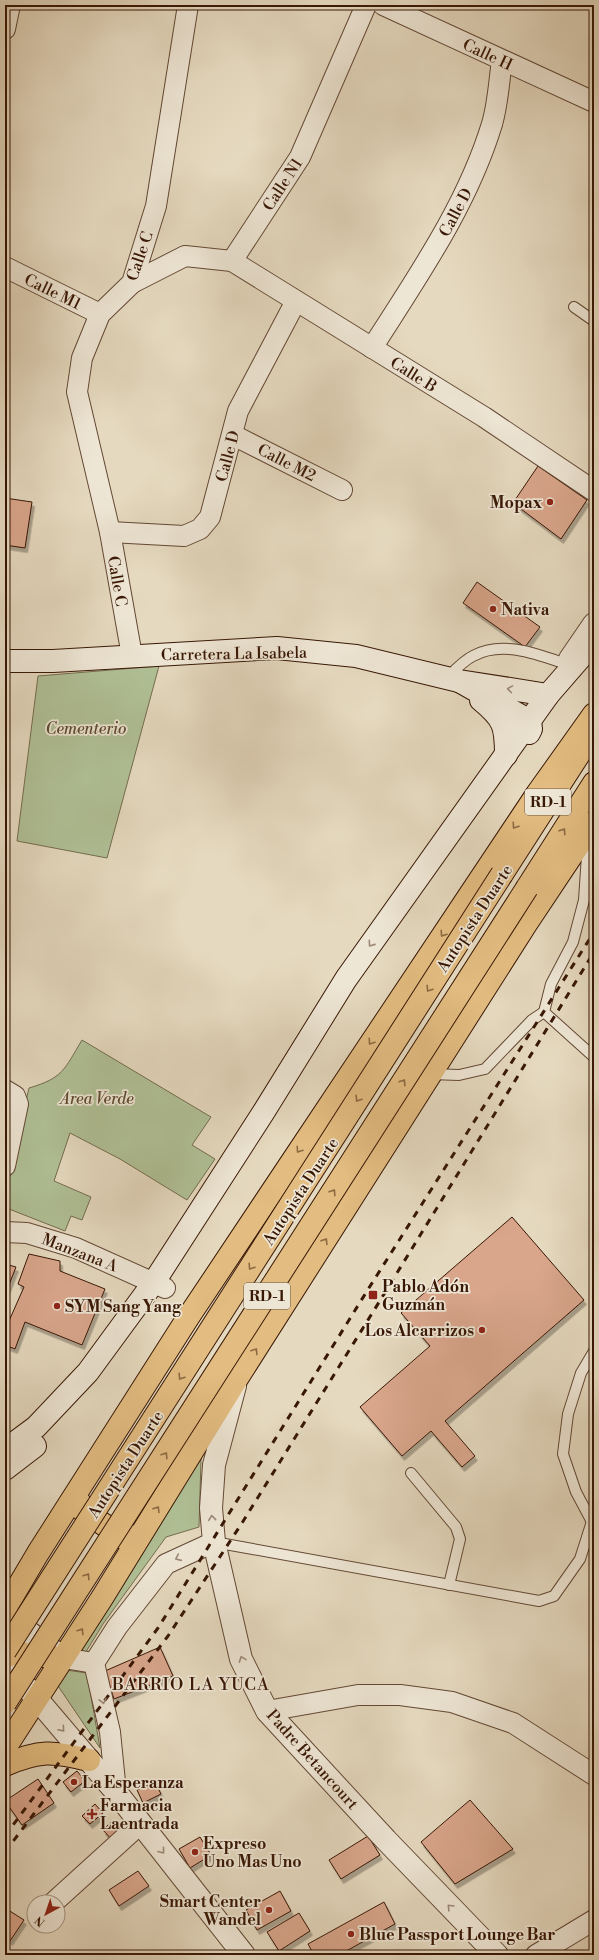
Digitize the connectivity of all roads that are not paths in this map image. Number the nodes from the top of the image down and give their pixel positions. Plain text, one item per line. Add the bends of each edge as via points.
1 (10, 5) edge
2 (188, 5) edge
3 (366, 5) edge
4 (383, 5) edge
5 (5, 29) edge
6 (502, 61) junction
7 (594, 102) edge
8 (232, 261) junction
9 (5, 267) edge
10 (132, 283) junction
11 (296, 301) junction
12 (574, 307) dead end
13 (100, 314) junction
14 (594, 321) edge
15 (372, 348) junction
16 (232, 434) junction
17 (342, 490) dead end
18 (594, 491) edge
19 (110, 532) junction
20 (594, 624) edge
21 (594, 642) edge
22 (132, 656) junction
23 (5, 662) edge
24 (566, 664) junction
25 (453, 680) junction
26 (548, 696) junction
27 (594, 714) edge
28 (530, 721) junction
29 (594, 731) edge
30 (506, 755) junction
31 (594, 782) edge
32 (591, 828) edge
33 (544, 1012) junction
34 (594, 1056) edge
35 (431, 1074) junction
36 (5, 1090) edge
37 (5, 1166) edge
38 (5, 1232) edge
39 (159, 1285) junction
40 (594, 1351) edge
41 (238, 1378) junction
42 (9, 1455) edge
43 (411, 1473) dead end
44 (79, 1490) junction
45 (593, 1519) edge
46 (145, 1527) junction
47 (214, 1542) junction
48 (449, 1585) junction
49 (5, 1609) edge
50 (5, 1614) edge
51 (5, 1651) edge
52 (5, 1657) edge
53 (63, 1658) junction
54 (5, 1663) edge
55 (94, 1663) junction
56 (37, 1699) junction
57 (5, 1703) edge
58 (267, 1711) junction
59 (5, 1748) edge
60 (89, 1760) junction
61 (5, 1765) edge
62 (594, 1775) edge
63 (116, 1792) junction
64 (141, 1823) junction
65 (63, 1894) edge
66 (594, 1920) edge
67 (244, 1955) edge
68 (497, 1955) edge
69 (536, 1955) edge

1 - 5 street
2 - 10 street, Calle C via 156,206
3 - 8 street, Calle N1 via 300,157
4 - 6 street, Calle H
6 - 7 street, Calle H
6 - 15 street, Calle D via 492,122 471,182 432,253
8 - 10 street via 185,256
8 - 11 street, Calle B
9 - 13 street, Calle M1
10 - 13 street, Calle C
11 - 15 street, Calle B
11 - 16 street, Calle D via 238,411
12 - 14 lane
13 - 19 street, Calle C via 82,358 77,392
15 - 18 street, Calle B via 484,417
16 - 17 street, Calle M2
16 - 19 street, Calle D via 210,517 200,529 184,536
19 - 22 street, Calle C
20 - 24 main road
21 - 26 main road
22 - 23 main road, Carretera La Isabela
22 - 25 main road, Carretera La Isabela via 277,648 356,656
24 - 25 lane via 540,655 495,648 472,656
24 - 26 main road
26 -> 25 main road
25 - 28 main road
25 - 30 main road via 499,718 506,731
26 - 28 main road
27 -> 44 main road via 537,794 189,1316
28 - 30 main road
28 - 39 main road via 531,729
29 -> 51 main road, Autopista Duarte / RD-1, bridge
30 -> 39 main road via 346,979
57 -> 31 main road, Autopista Duarte / RD-1, bridge
32 - 33 lane via 584,900 573,942 551,984
32 - 35 main road via 526,924
33 - 34 lane
33 - 35 lane via 532,1020 485,1069 458,1075
41 -> 35 main road
36 - 37 street via 16,1096 18,1104
38 - 39 street, Manzana A via 27,1233 76,1248
39 - 42 main road via 97,1382 48,1434
40 - 45 lane via 581,1373 568,1414 563,1454 576,1492
46 -> 41 main road
47 -> 41 main road, Padre Betancourt via 211,1508 214,1465
43 - 48 lane via 456,1527 460,1539
44 - 46 main road via 80,1509 125,1539
44 - 49 main road
45 - 48 lane via 580,1559 554,1596 539,1601
53 -> 46 main road
47 - 48 lane
47 -> 55 street via 166,1564 117,1627
58 -> 47 main road, Padre Betancourt via 241,1659
50 - 53 main road
52 - 53 main road via 15,1653
53 - 55 street
53 - 56 main road
54 - 56 main road
55 -> 63 street via 110,1732
56 - 59 main road
56 -> 60 main road
58 - 62 street via 358,1695 400,1695 452,1702 514,1724
68 -> 58 main road, Padre Betancourt via 391,1846
60 - 61 main road via 50,1752 27,1755
60 - 63 main road
63 - 64 main road
64 - 65 street
64 -> 67 main road
66 - 69 street

